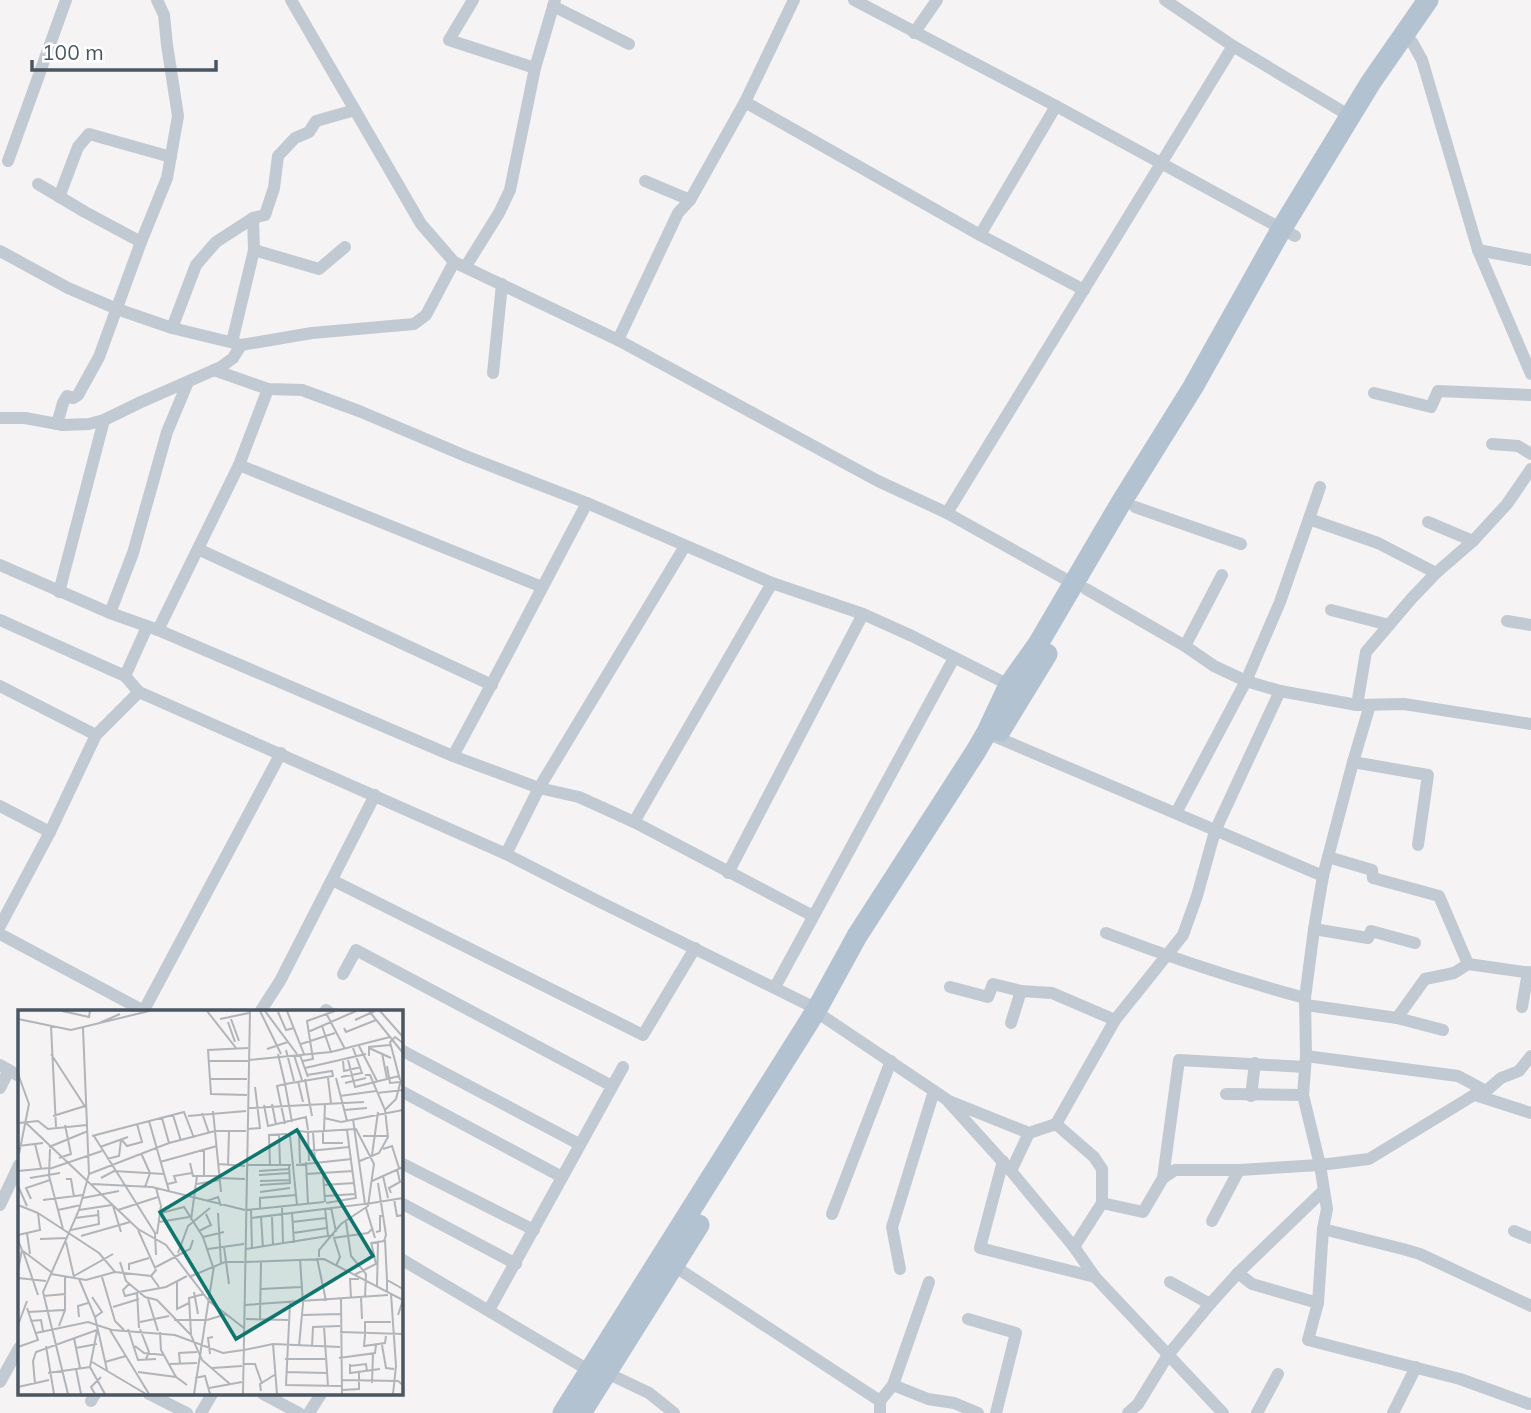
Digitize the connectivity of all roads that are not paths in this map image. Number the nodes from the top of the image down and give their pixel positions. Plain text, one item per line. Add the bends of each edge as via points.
1 (66, 0) edge
2 (157, 0) edge
3 (291, 0) edge
4 (473, 0) edge
5 (793, 0) edge
6 (854, 0) edge
7 (937, 0) edge
8 (1165, 0) edge
9 (1428, 0) edge
10 (1440, 0) edge
11 (554, 3) edge
12 (914, 33) junction
13 (1412, 42) junction
14 (629, 44) dead end
15 (1233, 46) junction
16 (535, 68) junction
17 (745, 103) junction
18 (1056, 106) junction
19 (355, 110) junction
20 (1350, 116) junction
21 (171, 157) junction
22 (8, 161) dead end
23 (1163, 163) junction
24 (645, 181) dead end
25 (38, 184) dead end
26 (59, 197) junction
27 (690, 200) junction
28 (253, 218) junction
29 (1288, 232) junction
30 (980, 235) junction
31 (141, 242) junction
32 (345, 247) dead end
33 (254, 250) junction
34 (1478, 250) junction
35 (0, 251) edge
36 (1531, 260) edge
37 (460, 264) junction
38 (502, 284) junction
39 (1084, 290) junction
40 (117, 309) junction
41 (172, 328) junction
42 (618, 340) junction
43 (237, 344) junction
44 (1527, 354) edge
45 (214, 370) junction
46 (493, 373) dead end
47 (1531, 374) edge
48 (188, 382) junction
49 (268, 389) junction
50 (1374, 393) dead end
51 (1531, 395) edge
52 (0, 418) edge
53 (104, 420) junction
54 (57, 424) junction
55 (1492, 443) dead end
56 (1531, 454) edge
57 (239, 465) junction
58 (1531, 469) edge
59 (1320, 487) dead end
60 (587, 503) junction
61 (1135, 507) junction
62 (947, 513) junction
63 (1309, 519) junction
64 (1428, 522) dead end
65 (1473, 541) junction
66 (1241, 544) dead end
67 (685, 546) junction
68 (198, 549) junction
69 (0, 565) edge
70 (1436, 573) junction
71 (1222, 575) dead end
72 (772, 583) junction
73 (542, 587) junction
74 (1080, 587) junction
75 (59, 592) junction
76 (1331, 610) dead end
77 (110, 613) junction
78 (863, 614) junction
79 (0, 620) edge
80 (1507, 621) dead end
81 (1389, 625) junction
82 (1531, 625) edge
83 (153, 629) junction
84 (1185, 646) junction
85 (954, 658) junction
86 (125, 676) junction
87 (1246, 681) junction
88 (492, 685) junction
89 (1009, 685) junction
90 (0, 686) edge
91 (1280, 691) junction
92 (139, 692) junction
93 (1364, 705) junction
94 (1531, 724) edge
95 (96, 735) junction
96 (996, 737) junction
97 (281, 753) junction
98 (453, 756) junction
99 (1353, 762) junction
100 (539, 788) junction
101 (375, 795) junction
102 (0, 806) edge
103 (1176, 813) junction
104 (634, 822) junction
105 (1215, 831) junction
106 (50, 832) junction
107 (1418, 845) dead end
108 (506, 854) junction
109 (1328, 857) junction
110 (728, 873) junction
111 (1324, 876) junction
112 (332, 880) junction
113 (813, 916) junction
114 (0, 926) edge
115 (1314, 929) junction
116 (1106, 933) dead end
117 (0, 934) edge
118 (1415, 943) dead end
119 (695, 948) junction
120 (1166, 956) junction
121 (1468, 964) junction
122 (1530, 972) edge
123 (343, 974) dead end
124 (950, 987) dead end
125 (775, 988) junction
126 (1021, 990) junction
127 (1306, 1002) junction
128 (1522, 1007) dead end
129 (139, 1010) edge
130 (144, 1010) edge
131 (261, 1010) edge
132 (821, 1013) junction
133 (1397, 1018) junction
134 (1115, 1020) junction
135 (1011, 1023) dead end
136 (1443, 1030) dead end
137 (402, 1051) edge
138 (1531, 1056) edge
139 (891, 1061) junction
140 (1306, 1062) junction
141 (1255, 1063) junction
142 (623, 1067) dead end
143 (9, 1070) edge
144 (612, 1086) junction
145 (0, 1088) edge
146 (934, 1091) junction
147 (402, 1092) edge
148 (1480, 1093) junction
149 (1226, 1094) dead end
150 (1303, 1095) junction
151 (1251, 1096) junction
152 (946, 1099) junction
153 (1531, 1114) edge
154 (1056, 1124) junction
155 (1029, 1133) junction
156 (579, 1144) junction
157 (402, 1164) edge
158 (1320, 1165) junction
159 (18, 1166) edge
160 (1007, 1166) junction
161 (1239, 1170) junction
162 (562, 1177) junction
163 (1163, 1178) junction
164 (5, 1184) edge
165 (1323, 1191) junction
166 (1102, 1203) junction
167 (402, 1204) edge
168 (0, 1205) edge
169 (832, 1214) dead end
170 (1212, 1221) dead end
171 (534, 1230) junction
172 (1323, 1230) junction
173 (1514, 1231) dead end
174 (1531, 1238) edge
175 (1074, 1247) junction
176 (402, 1260) edge
177 (516, 1264) junction
178 (674, 1266) junction
179 (900, 1269) dead end
180 (1238, 1273) junction
181 (1096, 1277) junction
182 (929, 1282) dead end
183 (1170, 1282) dead end
184 (649, 1291) junction
185 (1318, 1303) junction
186 (1210, 1304) junction
187 (1531, 1306) edge
188 (489, 1310) junction
189 (968, 1319) dead end
190 (18, 1350) edge
191 (1168, 1355) junction
192 (1416, 1367) junction
193 (598, 1372) junction
194 (1278, 1374) dead end
195 (0, 1382) edge
196 (893, 1385) junction
197 (153, 1396) edge
198 (211, 1396) edge
199 (267, 1396) edge
200 (320, 1396) edge
201 (1528, 1406) edge
202 (880, 1407) edge
203 (187, 1413) edge
204 (201, 1413) edge
205 (299, 1413) edge
206 (309, 1413) edge
207 (563, 1413) edge
208 (581, 1413) edge
209 (674, 1413) edge
210 (978, 1413) edge
211 (996, 1413) edge
212 (1128, 1413) edge
213 (1223, 1413) edge
214 (1257, 1413) edge
215 (1393, 1413) edge

1 - 22 street
2 - 21 street via 164,15 178,117
3 - 19 street
4 - 16 street via 449,40
5 - 17 street
6 - 12 street
7 - 12 street
8 - 15 street
9 - 20 main road
10 - 13 main road
11 - 14 street
11 - 16 street
12 - 18 street
13 - 29 main road
13 - 34 street via 1422,60
15 - 20 street
15 - 23 street
16 - 37 street via 510,190 499,213
17 - 27 street
17 - 30 street
18 - 23 street
18 - 30 street
19 - 28 street via 316,121 278,156 265,215
19 - 37 street via 421,224
20 - 29 main road
21 - 26 street via 89,134 78,147
21 - 31 street
23 - 29 street
23 - 39 street
24 - 27 street
25 - 26 street
26 - 31 street
27 - 42 street via 678,213
28 - 33 street
28 - 41 street via 216,242 196,265
29 - 61 main road
29 - 74 main road via 1122,501
30 - 39 street
31 - 40 street
32 - 33 street via 319,269
33 - 43 street
34 - 36 street
34 - 44 street
35 - 40 street
37 - 38 street
37 - 43 street via 426,315 414,324
38 - 42 street
38 - 46 street
39 - 62 street
40 - 41 street
40 - 54 street via 99,357 78,394 63,403
41 - 43 street
42 - 62 street via 878,481
43 - 45 street via 233,358
44 - 47 street
45 - 48 street
45 - 49 street
48 - 53 street
48 - 77 street via 167,432 134,553
49 - 57 street
49 - 60 street via 321,396
50 - 51 street via 1431,407 1438,391
52 - 54 street
53 - 54 street
53 - 75 street
55 - 56 street via 1518,446
57 - 68 street
57 - 73 street
58 - 65 street
59 - 63 street
60 - 67 street
60 - 73 street
61 - 66 street
61 - 74 main road
62 - 74 street
63 - 70 street via 1378,543
63 - 87 street
64 - 65 street
65 - 70 street
67 - 72 street
67 - 100 street
68 - 83 street
68 - 88 street
69 - 75 street
70 - 81 street
71 - 84 street
72 - 78 street
72 - 104 street
73 - 88 street
74 - 84 street
74 - 89 main road
74 - 96 main road
75 - 77 street
76 - 81 street
77 - 83 street
78 - 85 street
78 - 110 street
79 - 86 street
80 - 82 street
81 - 93 street via 1366,652
83 - 86 street
83 - 98 street
84 - 87 street
85 - 89 street
85 - 113 street
86 - 92 street
87 - 91 street
87 - 103 street
88 - 98 street
89 - 132 main road via 976,751 857,936
90 - 95 street
91 - 93 street
91 - 105 street
92 - 95 street
92 - 97 street
93 - 94 street via 1404,704
93 - 99 street
95 - 106 street
96 - 103 street
96 - 132 main road
97 - 101 street
97 - 130 street
98 - 100 street
99 - 107 street via 1428,775
99 - 109 street
100 - 104 street via 579,797
100 - 108 street
101 - 108 street
101 - 112 street
102 - 106 street
103 - 105 street
104 - 110 street
105 - 111 street
105 - 120 street via 1183,935
106 - 114 street
108 - 119 street
109 - 111 street
109 - 121 street via 1371,870 1373,878 1439,896
110 - 113 street
111 - 115 street
112 - 119 street via 643,1035
112 - 131 street
113 - 125 street
115 - 118 street via 1367,938 1370,931
115 - 127 street
116 - 120 street
117 - 129 street
119 - 125 street
120 - 127 street
120 - 134 street
121 - 122 street
121 - 133 street via 1454,973 1425,979
122 - 128 street
123 - 144 street via 356,950
124 - 126 street via 988,997 993,984
125 - 132 street
126 - 134 street via 1052,993
126 - 135 street
127 - 133 street
127 - 140 street
132 - 139 street
132 - 178 main road
132 - 184 main road via 684,1222
133 - 136 street
134 - 154 street
137 - 156 street
138 - 148 street via 1519,1072
139 - 146 street
139 - 169 street
140 - 141 street
140 - 148 street via 1458,1076
140 - 150 street
141 - 151 street
141 - 163 street via 1179,1060
142 - 144 street
143 - 145 street
144 - 156 street
146 - 152 street
146 - 179 street via 892,1227
147 - 162 street
148 - 153 street
148 - 158 street via 1369,1159
149 - 151 street
150 - 151 street
150 - 158 street
152 - 155 street
152 - 160 street
154 - 155 street
154 - 166 street via 1102,1169
155 - 160 street
156 - 162 street
157 - 171 street
158 - 161 street
158 - 165 street
159 - 164 street
160 - 175 street
160 - 181 street via 980,1248
161 - 163 street via 1175,1170
161 - 170 street
162 - 171 street
163 - 166 street via 1143,1212
164 - 168 street
165 - 172 street via 1327,1209
165 - 180 street
166 - 175 street
167 - 177 street
171 - 177 street
172 - 185 street
172 - 187 street via 1420,1254
173 - 174 street
175 - 181 street
176 - 188 street
177 - 188 street
178 - 184 main road
178 - 202 street
180 - 185 street via 1252,1284
180 - 186 street
181 - 191 street
182 - 196 street
183 - 186 street
184 - 193 main road
185 - 192 street via 1308,1340
186 - 191 street
188 - 193 street
189 - 211 street via 1016,1333
190 - 195 street
191 - 212 street
191 - 213 street
192 - 201 street
192 - 215 street
193 - 207 main road
193 - 208 main road
193 - 209 street via 649,1393
194 - 214 street
196 - 202 street
196 - 210 street
197 - 203 street
198 - 204 street
199 - 205 street
200 - 206 street

